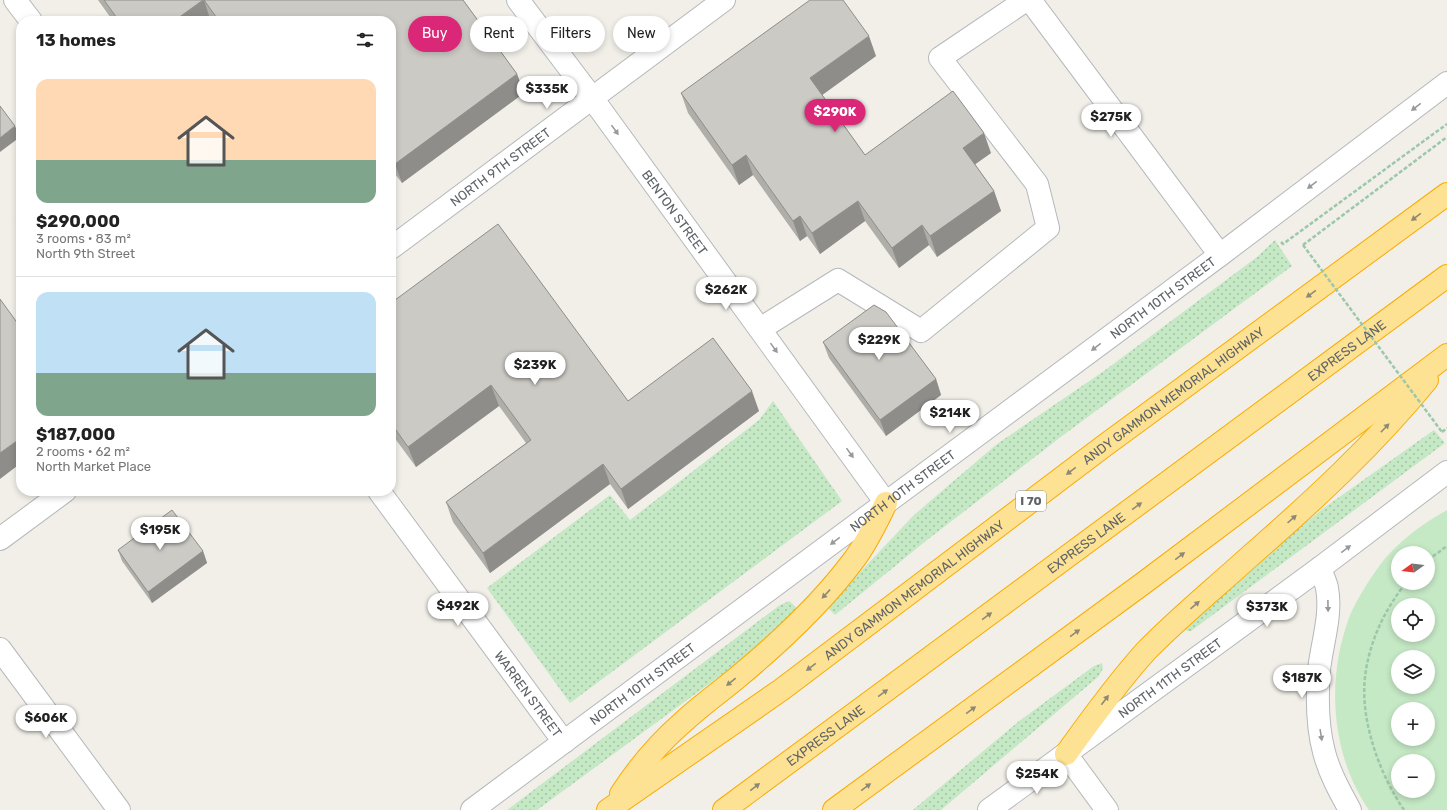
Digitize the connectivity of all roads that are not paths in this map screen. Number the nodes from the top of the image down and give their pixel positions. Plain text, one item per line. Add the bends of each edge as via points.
1 (16, 0) edge
2 (518, 0) edge
3 (724, 0) edge
4 (1026, 0) edge
5 (1030, 0) edge
6 (27, 16) edge
7 (1447, 83) edge
8 (592, 98) junction
9 (1447, 194) edge
10 (396, 244) edge
11 (1220, 255) junction
12 (1447, 276) edge
13 (760, 329) junction
14 (1447, 356) edge
15 (1447, 472) edge
16 (58, 496) edge
17 (383, 496) edge
18 (886, 503) junction
19 (0, 539) edge
20 (1320, 568) junction
21 (0, 649) edge
22 (564, 742) junction
23 (1066, 754) junction
24 (611, 808) edge
25 (119, 810) edge
26 (472, 810) edge
27 (724, 810) edge
28 (834, 810) edge
29 (989, 810) edge
30 (1107, 810) edge
31 (1350, 810) edge

1 - 6 street
2 - 8 street, BENTON STREET
3 - 8 street, NORTH 9TH STREET
4 - 13 street via 940,58 1037,184 1048,228 921,331 838,280
5 - 11 street
7 -> 11 street, NORTH 10TH STREET
8 - 10 street, NORTH 9TH STREET
8 -> 13 street, BENTON STREET
9 -> 24 highway, ANDY GAMMON MEMORIAL HIGHWAY / I 70 via 1104,446 781,690
11 -> 18 street, NORTH 10TH STREET
27 -> 12 highway, EXPRESS LANE
13 -> 18 street, BENTON STREET
23 -> 14 highway via 1109,695 1146,652 1355,459 1402,411
28 -> 14 highway
20 -> 15 street, NORTH 11TH STREET
16 - 19 street
17 - 22 street, WARREN STREET
18 -> 22 street, NORTH 10TH STREET
18 -> 24 highway via 861,549 828,592 788,633 739,677 681,723 653,752
20 - 23 street, NORTH 11TH STREET
20 -> 31 street via 1327,588 1328,611 1319,670 1318,714 1324,752
21 - 25 street
22 - 26 street, NORTH 10TH STREET
23 - 29 street, NORTH 11TH STREET
23 - 30 street

